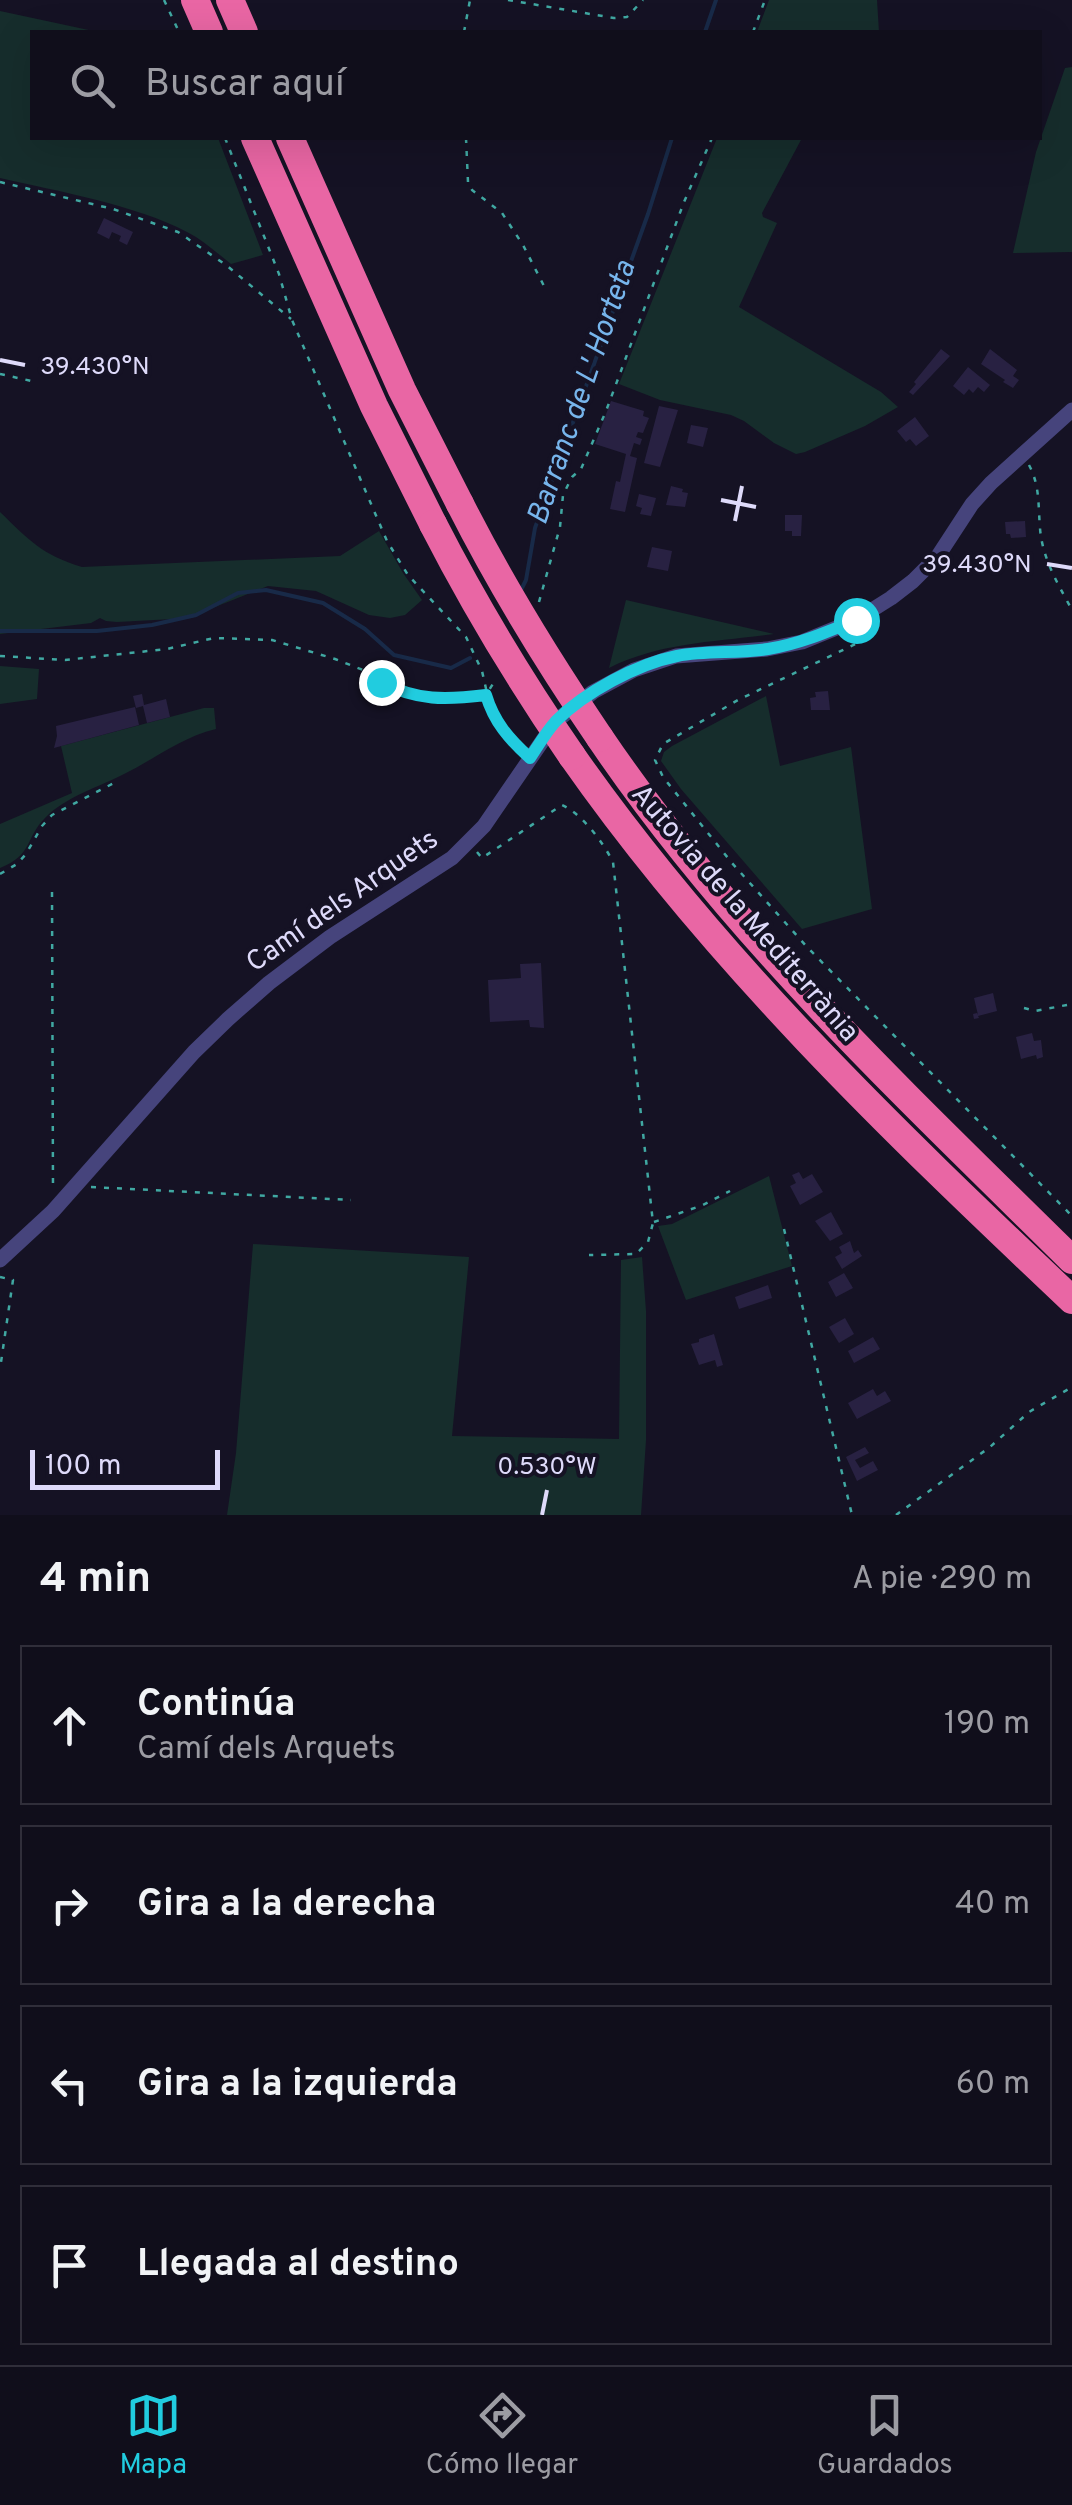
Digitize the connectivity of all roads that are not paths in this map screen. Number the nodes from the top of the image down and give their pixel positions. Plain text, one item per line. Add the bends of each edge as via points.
1 (195, 0) edge
2 (230, 0) edge
3 (208, 30) edge
4 (243, 30) edge
5 (256, 140) edge
6 (291, 140) edge
7 (1072, 410) edge
8 (0, 1260) edge
9 (1072, 1260) edge
10 (1072, 1300) edge

1 - 3 highway
2 - 4 highway
5 - 10 highway, Autovia de la Mediterrània, bridge via 374,406 452,560 572,756 686,904 828,1064
6 - 9 highway, Autovia de la Mediterrània, bridge via 402,390 478,539 628,779 838,1027
7 - 8 street, Camí dels Arquets via 991,483 938,556 856,620 802,642 676,656 634,670 556,721 484,826 452,858 269,982 194,1052 54,1211

